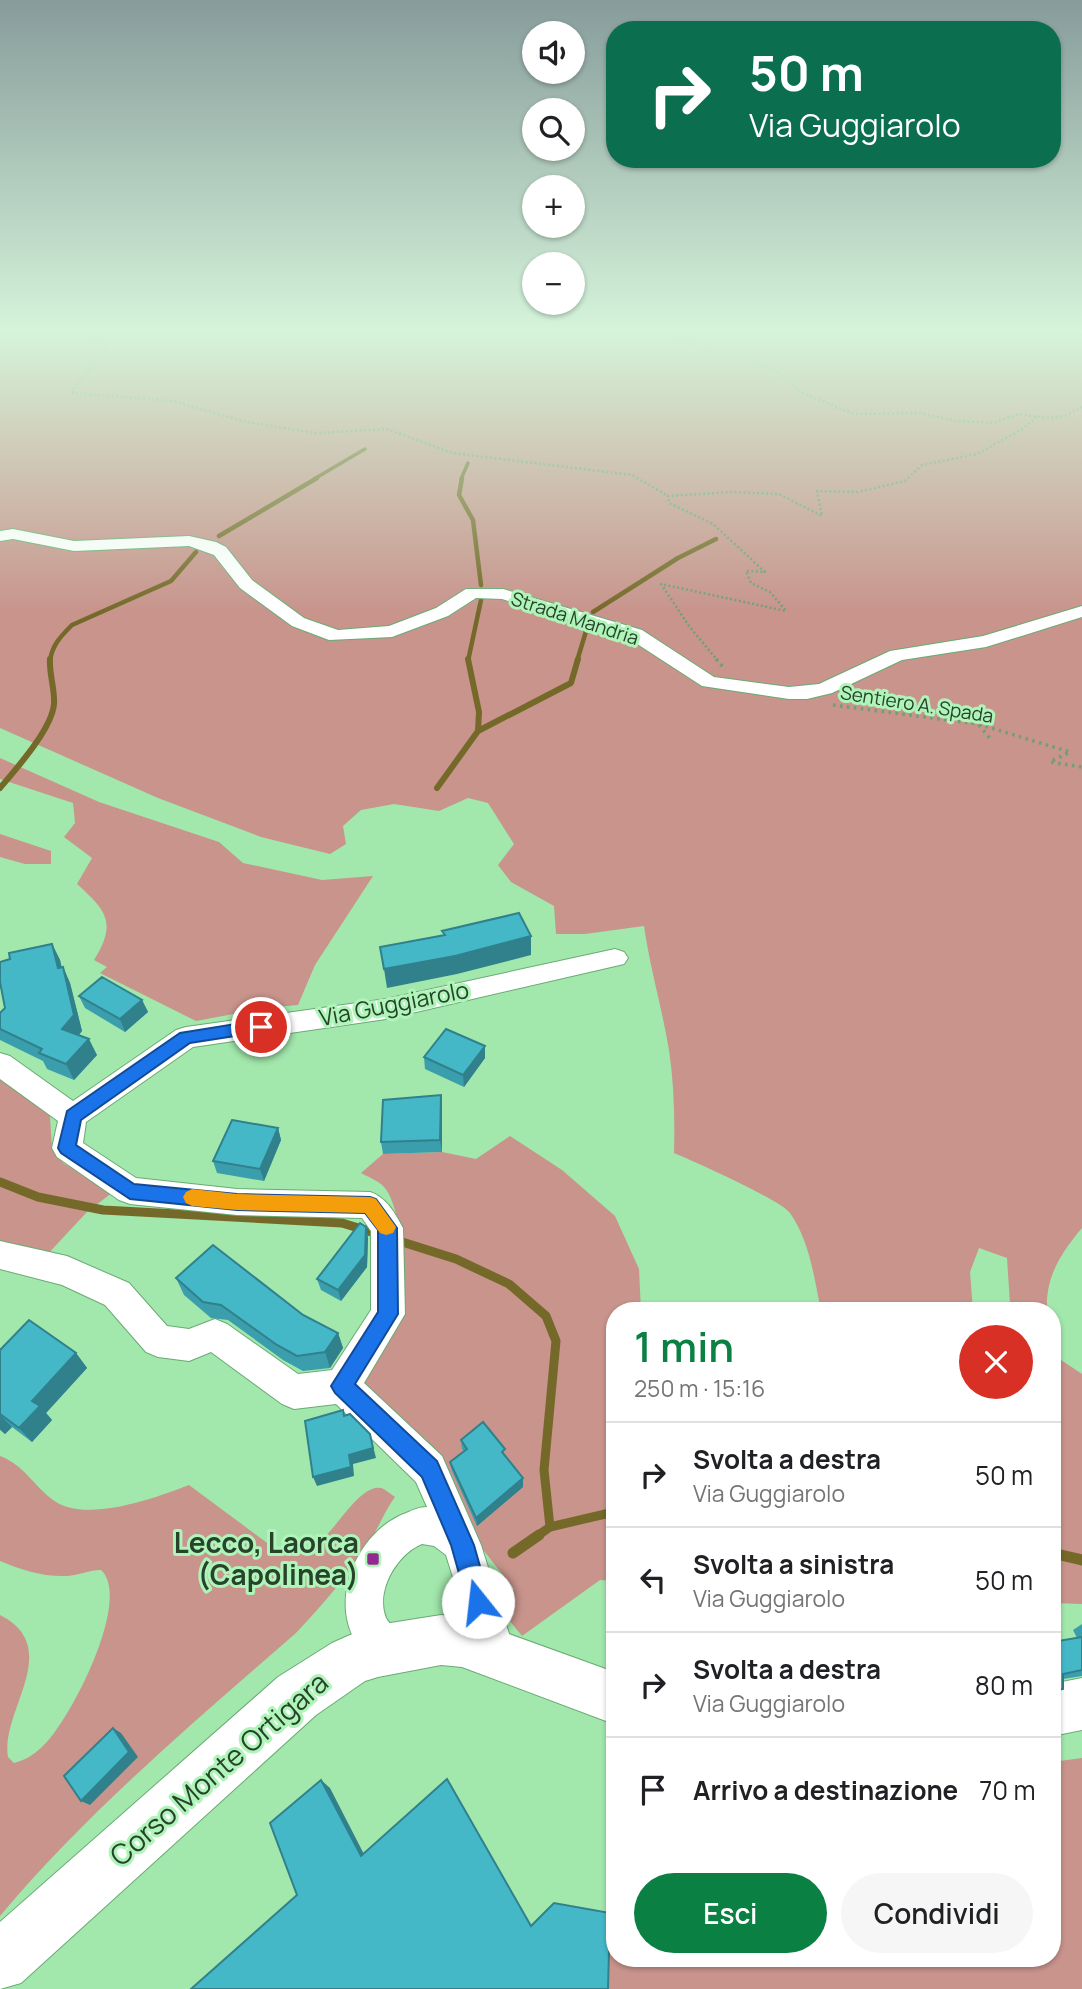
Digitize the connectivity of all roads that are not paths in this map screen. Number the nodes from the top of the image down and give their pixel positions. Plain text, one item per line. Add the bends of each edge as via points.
1 (0, 536) edge
2 (1082, 611) edge
3 (615, 958) dead end
4 (0, 1064) edge
5 (73, 1116) junction
6 (0, 1255) edge
7 (342, 1386) junction
8 (462, 1545) junction
9 (389, 1648) junction
10 (496, 1656) junction
11 (606, 1695) edge
12 (1082, 1704) edge
13 (1061, 1708) edge
14 (5, 1968) edge

1 - 2 lane, Strada Mandria via 13,534 74,546 188,541 210,546 220,551 246,584 298,622 336,636 392,631 442,612 472,593 503,594 635,634 709,682 789,693 825,689 897,654 986,641
3 - 5 street, Via Guggiarolo via 386,1009 186,1037
4 - 5 street
5 - 7 street via 67,1148 130,1191 237,1202 370,1205 387,1228 388,1314
6 - 7 street via 68,1271 117,1294 158,1341 189,1345 215,1335 294,1392
7 - 8 street via 429,1469
8 - 9 street via 452,1532 430,1525 398,1535 383,1548 364,1604 373,1637
8 - 10 street
9 - 10 main road, Corso Monte Ortigara via 452,1640
9 - 14 main road, Corso Monte Ortigara via 350,1661 297,1696
10 - 11 main road, Corso Monte Ortigara
12 - 13 main road

